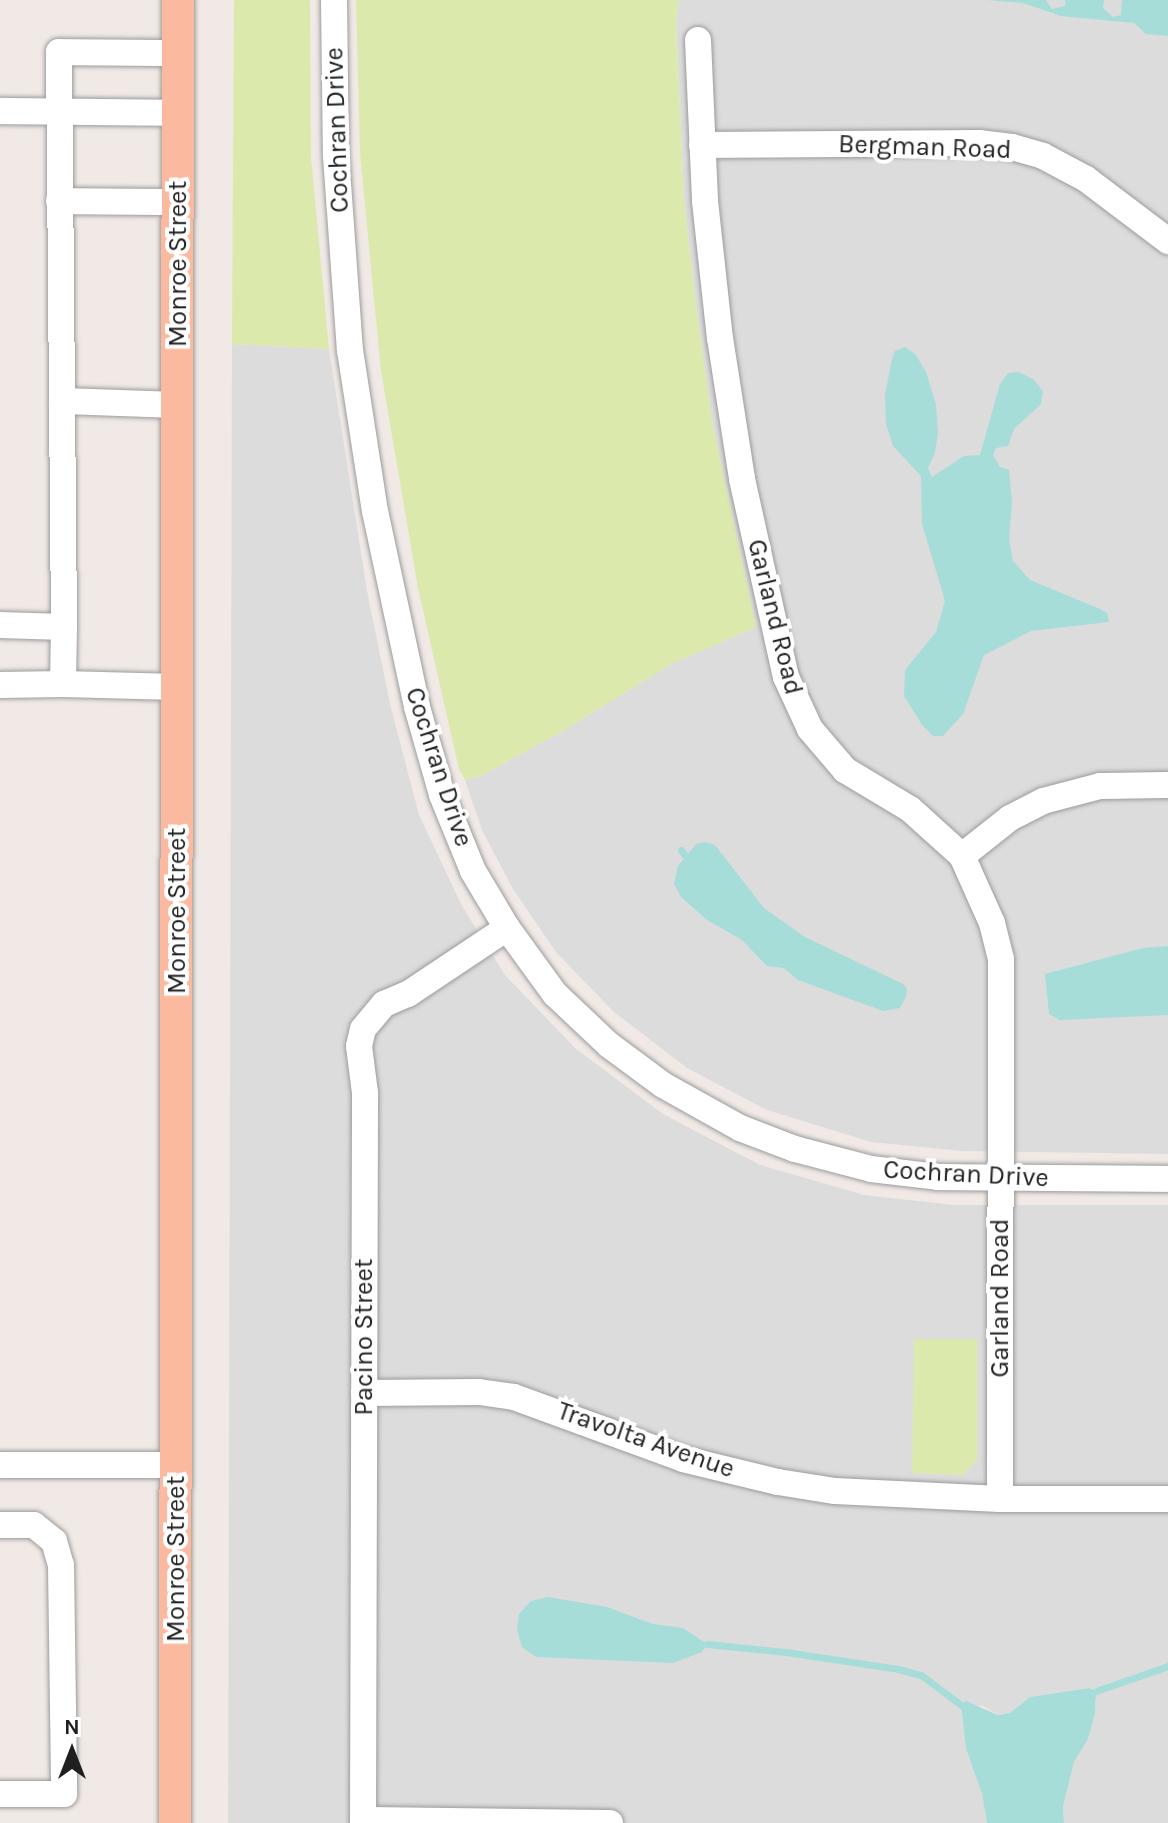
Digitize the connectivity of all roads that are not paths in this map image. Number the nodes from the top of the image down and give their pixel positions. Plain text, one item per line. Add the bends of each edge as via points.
1 (178, 0) edge
2 (334, 0) edge
3 (698, 40) dead end
4 (178, 53) junction
5 (0, 111) edge
6 (58, 111) junction
7 (178, 113) junction
8 (702, 145) junction
9 (59, 201) junction
10 (178, 202) junction
11 (1168, 241) edge
12 (62, 401) junction
13 (178, 405) junction
14 (0, 625) edge
15 (64, 627) junction
16 (63, 684) junction
17 (0, 685) edge
18 (177, 687) junction
19 (1168, 785) edge
20 (962, 856) junction
21 (507, 928) junction
22 (1001, 1178) junction
23 (1168, 1179) edge
24 (364, 1393) junction
25 (0, 1465) edge
26 (176, 1465) junction
27 (1000, 1499) junction
28 (1168, 1499) edge
29 (0, 1525) edge
30 (0, 1794) edge
31 (364, 1822) edge
32 (175, 1823) edge
33 (610, 1823) edge

1 - 4 main road, Monroe Street
2 - 21 street, Cochran Drive via 336,156 350,350 375,511 417,707 442,795 473,871
3 - 8 street, Garland Road
4 - 6 street via 59,52
4 - 7 main road, Monroe Street
5 - 6 street
6 - 7 street
6 - 9 street
7 - 10 main road, Monroe Street
8 - 11 street, Bergman Road via 1012,147 1043,156 1086,179
8 - 20 street, Garland Road via 720,338 737,447 786,677 810,729 845,770 910,809
9 - 10 street
9 - 12 street
10 - 13 main road, Monroe Street
12 - 13 street
12 - 15 street
13 - 18 main road, Monroe Street
14 - 15 street
15 - 16 street
16 - 17 street
16 - 18 street
18 - 26 main road, Monroe Street
19 - 20 street via 1100,786 1057,796 1010,818
20 - 22 street, Garland Road via 992,923 1001,959
21 - 22 street, Cochran Drive via 555,994 609,1045 663,1085 740,1128 871,1169
21 - 24 street, Pacino Street via 408,994 384,1004 363,1029 359,1046 365,1093
22 - 23 street, Cochran Drive
22 - 27 street, Garland Road
24 - 27 street, Travolta Avenue via 479,1392 514,1397 683,1459 778,1482 892,1496
24 - 31 street, Pacino Street
25 - 26 street
26 - 32 main road, Monroe Street
27 - 28 street, Travolta Avenue
29 - 30 street via 34,1525 54,1541 61,1565 64,1794
31 - 33 street

